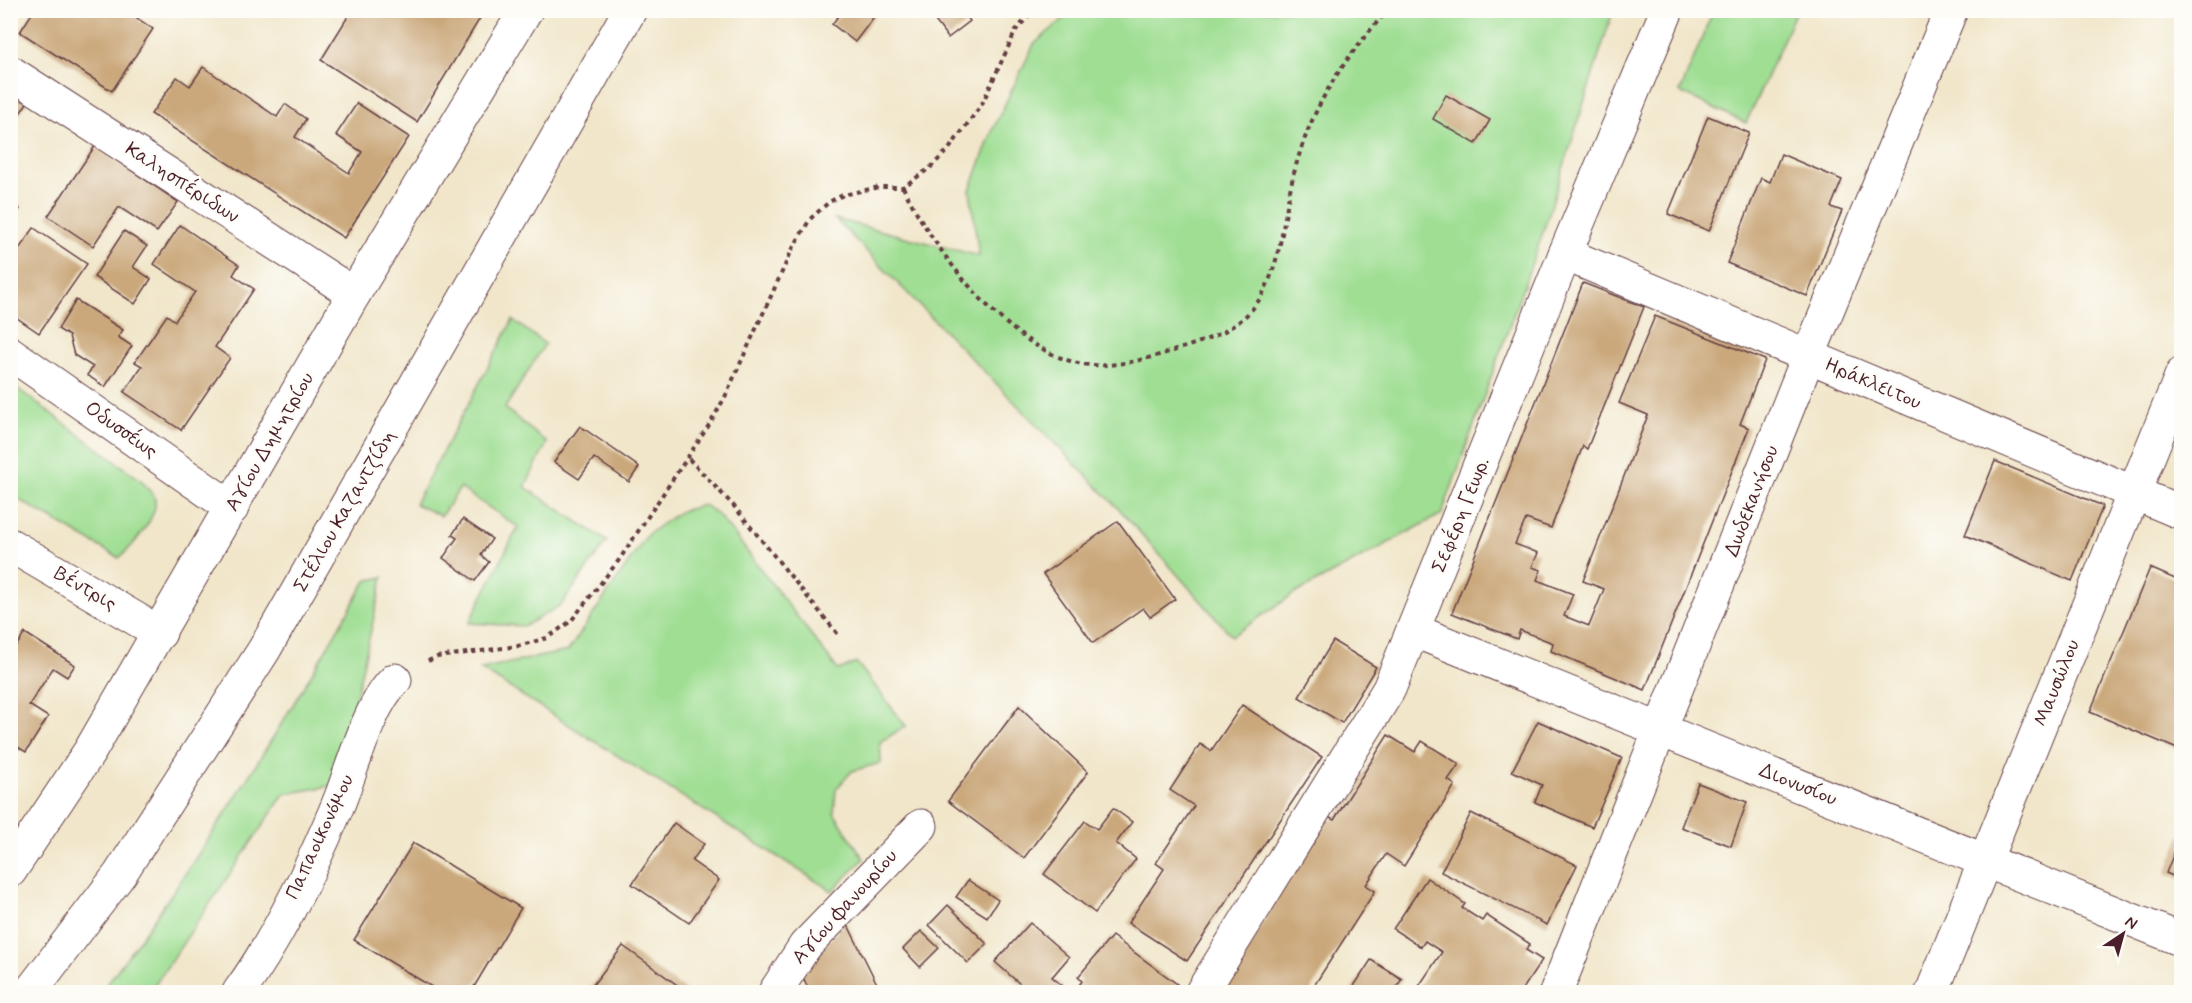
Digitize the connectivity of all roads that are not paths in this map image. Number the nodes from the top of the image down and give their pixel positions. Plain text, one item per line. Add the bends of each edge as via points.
1 (526, 10) edge
2 (630, 10) edge
3 (1667, 10) edge
4 (1951, 10) edge
5 (10, 72) edge
6 (1565, 254) junction
7 (354, 294) junction
8 (10, 353) edge
9 (1808, 357) junction
10 (2181, 374) edge
11 (2134, 493) junction
12 (232, 508) junction
13 (2181, 513) edge
14 (10, 545) edge
15 (1414, 631) junction
16 (160, 633) junction
17 (395, 680) road end
18 (1662, 730) junction
19 (921, 826) dead end
20 (1985, 861) junction
21 (10, 871) edge
22 (2181, 940) edge
23 (249, 989) edge
24 (30, 993) edge
25 (776, 993) edge
26 (1202, 993) edge
27 (1556, 993) edge
28 (1932, 993) edge

1 - 7 street, Αγίου Δημητρίου
2 - 24 street, Στέλιου Καζαντζίδη via 264,650 120,874
3 - 6 street, Σεφέρη Γεωρ.
4 - 9 street, Δωδεκανήσου
5 - 7 street, Καλησπέριδων
6 - 9 street, Ηράκλειτου
6 - 15 street, Σεφέρη Γεωρ.
7 - 12 street, Αγίου Δημητρίου
8 - 12 street, Οδυσσέως
9 - 11 street, Ηράκλειτου
9 - 18 street, Δωδεκανήσου
10 - 11 street, Μαυσώλου
11 - 13 street, Ηράκλειτου
11 - 20 street, Μαυσώλου
12 - 16 street, Αγίου Δημητρίου
14 - 16 street, Βέντρις
15 - 18 street, Διονυσίου
15 - 26 street, Σεφέρη Γεωρ. via 1382,702
16 - 21 street, Αγίου Δημητρίου via 90,751
17 - 23 street, Παπαοικονόμου via 379,699 321,843
18 - 20 street, Διονυσίου
18 - 27 street, Δωδεκανήσου
19 - 25 street, Αγίου Φανουρίου via 806,946
20 - 22 street, Διονυσίου
20 - 28 street, Μαυσώλου

